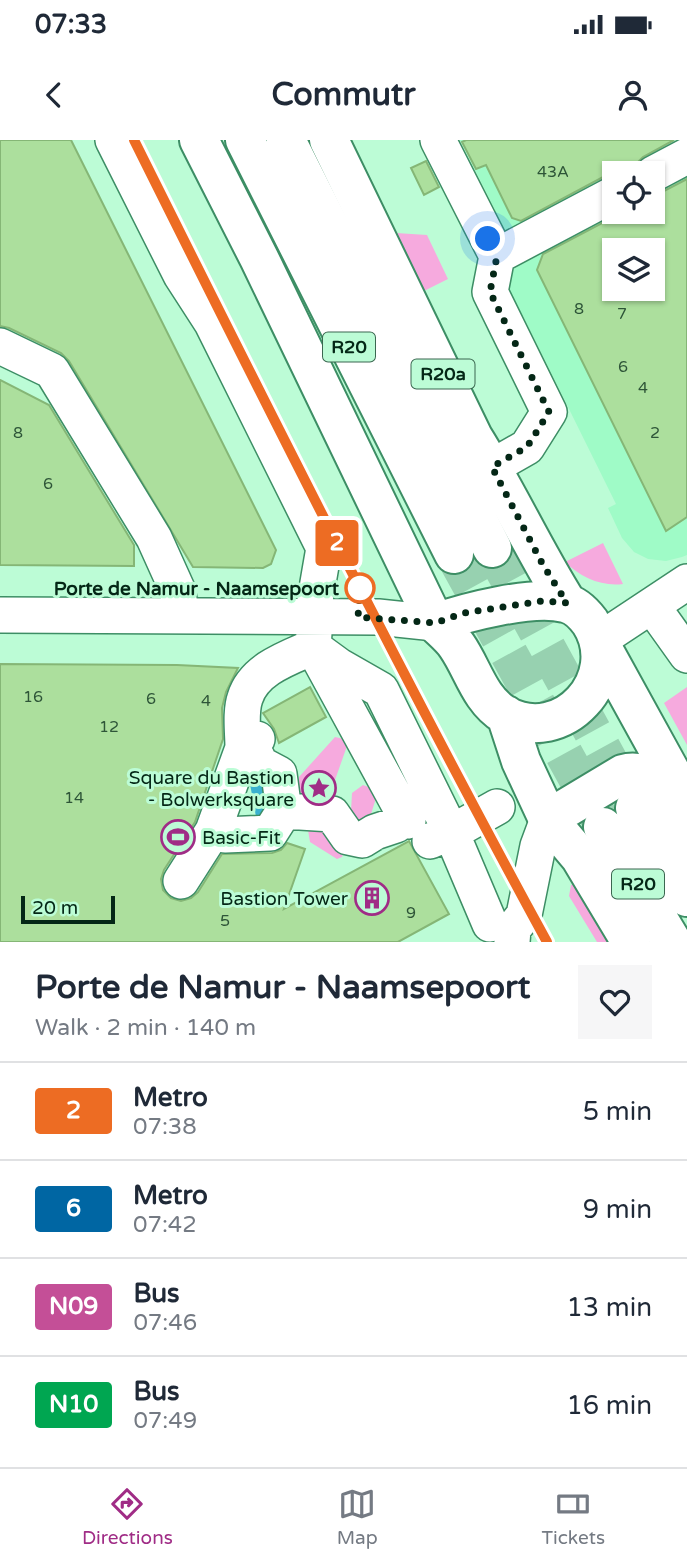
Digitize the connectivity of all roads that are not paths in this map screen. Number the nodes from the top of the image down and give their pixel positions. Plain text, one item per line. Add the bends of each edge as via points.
1 (113, 140) edge
2 (199, 140) edge
3 (216, 140) edge
4 (245, 140) edge
5 (286, 140) edge
6 (329, 140) edge
7 (438, 140) edge
8 (687, 156) edge
9 (665, 168) edge
10 (602, 200) edge
11 (497, 256) junction
12 (259, 258) junction
13 (0, 346) edge
14 (492, 467) junction
15 (492, 548) tunnel mouth
16 (454, 554) tunnel mouth
17 (673, 592) edge
18 (567, 603) junction
19 (0, 615) edge
20 (182, 616) junction
21 (314, 627) junction
22 (450, 627) junction
23 (598, 640) junction
24 (687, 655) edge
25 (506, 715) junction
26 (255, 752) junction
27 (687, 801) edge
28 (497, 807) dead end
29 (284, 811) junction
30 (548, 819) junction
31 (402, 823) junction
32 (451, 832) junction
33 (219, 833) junction
34 (687, 840) edge
35 (181, 881) dead end
36 (687, 897) edge
37 (493, 934) edge
38 (631, 942) edge
39 (673, 942) edge

1 - 21 street via 181,275 212,323 324,548
2 - 12 main road
3 - 12 main road
4 - 16 main road, R20
5 - 15 main road, R20
6 - 14 main road, R20a via 473,437
7 - 11 street
8 - 9 street
10 - 11 street
11 - 14 street via 490,292 549,412 527,447
12 - 22 main road
13 - 20 street via 52,371 154,538 177,589
14 - 18 main road, R20a
17 - 23 street
17 - 24 street
18 - 22 main road via 542,601
18 - 23 main road via 587,618
19 - 20 street
20 - 22 street via 378,617
21 - 26 street via 265,665 244,699
21 - 31 street
21 - 32 street via 339,666 381,690
22 - 25 main road via 486,699
23 - 25 main road via 598,678 577,707 543,721
23 - 27 main road
25 - 30 main road
26 - 29 street via 279,774
26 - 33 street
28 - 32 street
29 - 31 street via 332,814 348,837 362,840
29 - 33 street via 270,833
30 - 34 main road via 623,774 634,772 654,785
30 - 37 street via 524,915
30 - 38 main road via 580,857
31 - 32 street via 432,842
32 - 37 street
33 - 35 street
36 - 39 main road, R20 via 619,818

